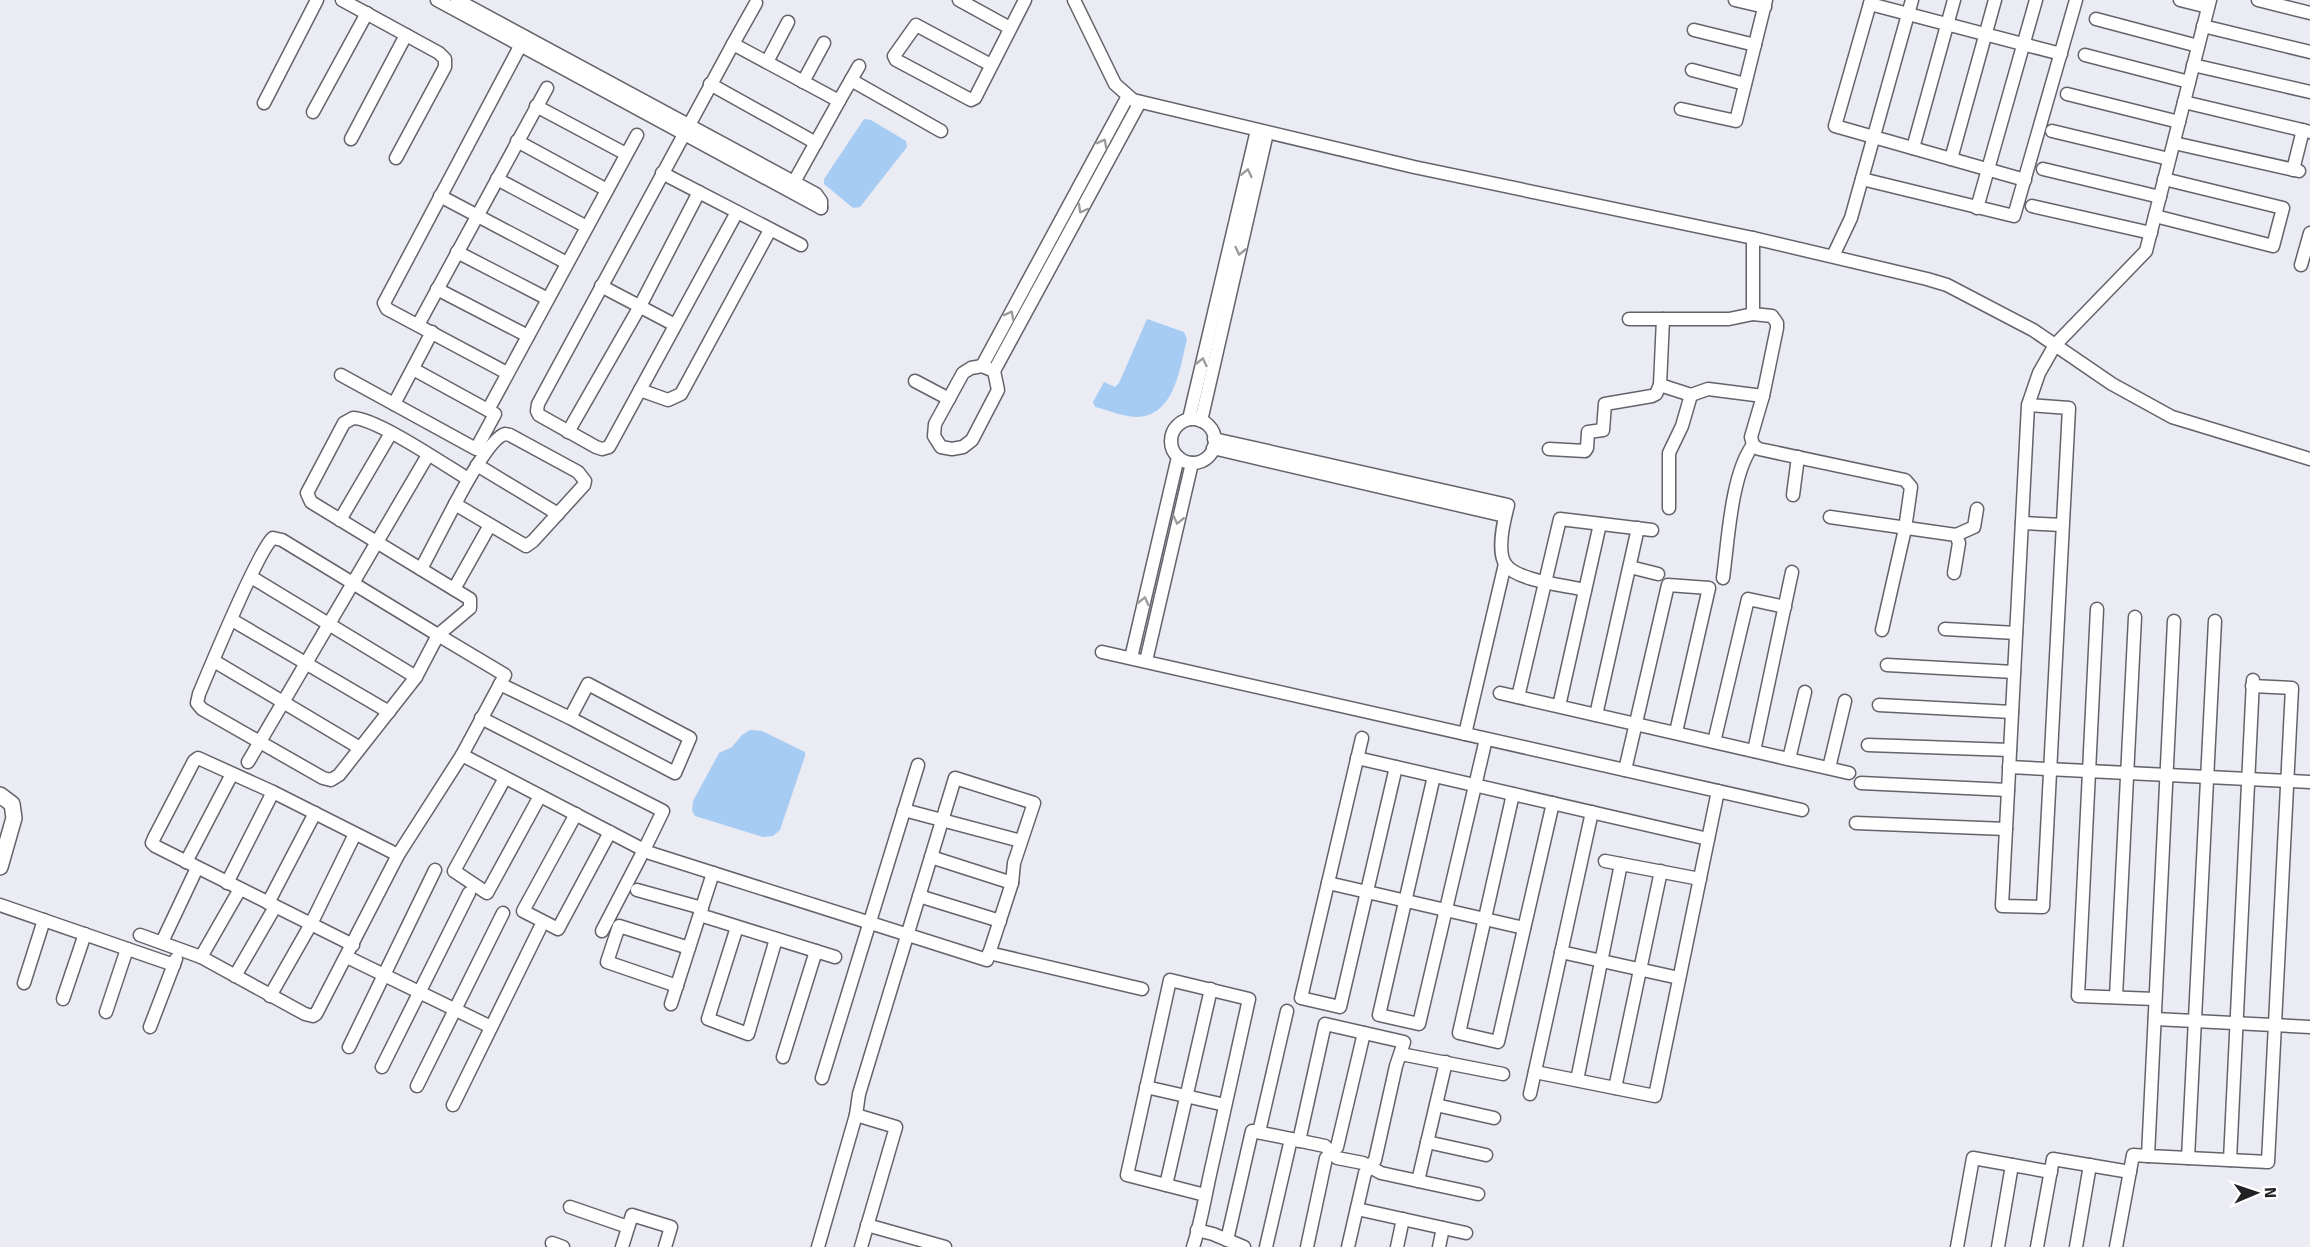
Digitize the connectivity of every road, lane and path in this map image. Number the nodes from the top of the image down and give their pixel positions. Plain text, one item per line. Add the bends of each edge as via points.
1 (317, 0) edge
2 (342, 0) edge
3 (437, 0) edge
4 (457, 0) edge
5 (959, 0) edge
6 (1025, 0) edge
7 (1074, 0) edge
8 (1735, 0) edge
9 (1912, 0) edge
10 (1954, 0) edge
11 (1995, 0) edge
12 (2036, 0) edge
13 (2076, 0) edge
14 (2180, 0) edge
15 (2258, 0) edge
16 (1870, 2) edge
17 (756, 3) dead end
18 (2209, 3) edge
19 (1766, 4) edge
20 (366, 13) junction
21 (2310, 13) edge
22 (1908, 14) junction
23 (2096, 19) dead end
24 (788, 22) dead end
25 (1947, 25) junction
26 (2203, 26) junction
27 (1010, 28) junction
28 (1694, 30) dead end
29 (406, 35) junction
30 (1985, 35) junction
31 (523, 41) junction
32 (824, 43) dead end
33 (733, 44) junction
34 (1755, 45) junction
35 (2023, 45) junction
36 (2198, 46) junction
37 (2310, 52) edge
38 (2061, 54) junction
39 (2085, 55) dead end
40 (767, 62) junction
41 (991, 65) junction
42 (2193, 65) junction
43 (859, 66) dead end
44 (1692, 70) dead end
45 (851, 80) junction
46 (803, 82) junction
47 (2189, 82) junction
48 (710, 84) junction
49 (1745, 84) junction
50 (547, 88) dead end
51 (2310, 92) edge
52 (2067, 94) dead end
53 (1128, 96) junction
54 (839, 101) junction
55 (1140, 102) junction
56 (2184, 102) junction
57 (264, 103) dead end
58 (536, 106) junction
59 (1681, 109) dead end
60 (313, 112) dead end
61 (2179, 122) junction
62 (685, 129) junction
63 (940, 131) dead end
64 (1262, 131) junction
65 (2052, 131) dead end
66 (2306, 131) edge
67 (637, 135) dead end
68 (1874, 137) junction
69 (351, 139) dead end
70 (517, 141) junction
71 (816, 143) junction
72 (2174, 143) junction
73 (1913, 148) junction
74 (626, 154) junction
75 (396, 158) dead end
76 (1951, 159) junction
77 (2169, 159) junction
78 (1988, 169) junction
79 (2043, 169) dead end
80 (662, 172) junction
81 (1862, 178) junction
82 (497, 179) junction
83 (2164, 179) junction
84 (2025, 180) junction
85 (794, 182) junction
86 (607, 190) junction
87 (699, 192) junction
88 (440, 196) junction
89 (2160, 197) junction
90 (2032, 206) dead end
91 (1977, 208) junction
92 (737, 212) junction
93 (477, 216) junction
94 (2155, 216) junction
95 (587, 227) junction
96 (770, 230) junction
97 (2151, 232) junction
98 (2310, 232) edge
99 (1057, 242) junction
100 (801, 245) dead end
101 (1753, 247) junction
102 (458, 252) junction
103 (1833, 256) junction
104 (567, 263) junction
105 (2301, 266) dead end
106 (601, 286) junction
107 (437, 289) junction
108 (548, 299) junction
109 (639, 308) junction
110 (1753, 314) junction
111 (1629, 318) dead end
112 (1663, 319) junction
113 (418, 325) junction
114 (675, 326) junction
115 (432, 332) junction
116 (528, 336) junction
117 (2055, 345) junction
118 (988, 368) junction
119 (412, 369) junction
120 (507, 373) junction
121 (341, 375) dead end
122 (915, 381) dead end
123 (1660, 385) junction
124 (640, 390) junction
125 (1691, 395) junction
126 (1763, 396) junction
127 (949, 399) junction
128 (394, 404) junction
129 (2028, 405) junction
130 (488, 410) junction
131 (1195, 420) junction
132 (568, 432) junction
133 (391, 433) junction
134 (1214, 444) junction
135 (1753, 445) junction
136 (1549, 449) dead end
137 (428, 455) junction
138 (1178, 457) junction
139 (1798, 457) junction
140 (2310, 459) edge
141 (1192, 463) junction
142 (477, 465) junction
143 (468, 479) junction
144 (1793, 495) dead end
145 (455, 504) junction
146 (1669, 508) dead end
147 (1977, 509) dead end
148 (558, 514) junction
149 (1830, 517) dead end
150 (339, 520) junction
151 (2022, 523) junction
152 (1600, 524) junction
153 (490, 525) junction
154 (2061, 525) junction
155 (1638, 528) junction
156 (1905, 529) junction
157 (1652, 530) dead end
158 (1956, 535) junction
159 (377, 543) junction
160 (1505, 564) junction
161 (1630, 567) junction
162 (421, 569) junction
163 (1792, 572) dead end
164 (1954, 573) dead end
165 (1658, 574) dead end
166 (251, 577) junction
167 (1723, 578) dead end
168 (1545, 581) junction
169 (353, 583) junction
170 (454, 589) junction
171 (1585, 590) junction
172 (1785, 608) junction
173 (2097, 609) dead end
174 (2135, 617) dead end
175 (232, 620) junction
176 (2174, 621) dead end
177 (2215, 621) dead end
178 (329, 624) junction
179 (1945, 629) dead end
180 (1882, 630) dead end
181 (2016, 633) junction
182 (438, 635) junction
183 (1102, 652) dead end
184 (1131, 658) junction
185 (214, 661) junction
186 (1146, 662) junction
187 (306, 663) junction
188 (1887, 665) dead end
189 (2014, 672) junction
190 (416, 678) junction
191 (500, 684) junction
192 (1805, 692) dead end
193 (1500, 693) dead end
194 (1518, 697) junction
195 (1845, 701) dead end
196 (283, 702) junction
197 (1879, 705) dead end
198 (1559, 706) junction
199 (389, 712) junction
200 (2012, 712) junction
201 (1596, 715) junction
202 (481, 718) junction
203 (570, 718) junction
204 (1636, 724) junction
205 (1676, 732) junction
206 (1465, 734) junction
207 (1362, 738) dead end
208 (1486, 738) junction
209 (260, 742) junction
210 (1714, 742) junction
211 (1868, 745) dead end
212 (360, 748) junction
213 (2010, 750) junction
214 (1754, 751) junction
215 (462, 755) junction
216 (1358, 758) junction
217 (1789, 759) junction
218 (248, 762) dead end
219 (918, 765) dead end
220 (1396, 767) junction
221 (2009, 767) junction
222 (1829, 768) junction
223 (2049, 769) junction
224 (1625, 770) junction
225 (2089, 771) junction
226 (1849, 773) dead end
227 (2127, 773) junction
228 (232, 774) junction
229 (2167, 775) junction
230 (1434, 776) junction
231 (2207, 777) junction
232 (506, 778) junction
233 (2248, 779) junction
234 (2287, 781) junction
235 (2310, 782) edge
236 (1861, 783) dead end
237 (1475, 785) junction
238 (2008, 790) junction
239 (1718, 791) junction
240 (273, 792) junction
241 (1513, 794) junction
242 (0, 795) edge
243 (540, 796) junction
244 (1552, 803) junction
245 (904, 810) junction
246 (1802, 810) dead end
247 (1592, 812) junction
248 (315, 813) junction
249 (576, 814) junction
250 (942, 820) junction
251 (1856, 823) dead end
252 (2006, 829) junction
253 (610, 832) junction
254 (355, 834) junction
255 (1708, 839) junction
256 (1022, 841) junction
257 (647, 851) junction
258 (398, 855) junction
259 (931, 857) junction
260 (1605, 861) dead end
261 (1621, 864) junction
262 (191, 865) junction
263 (0, 867) edge
264 (435, 870) dead end
265 (1661, 871) junction
266 (713, 873) junction
267 (1700, 879) junction
268 (227, 883) junction
269 (1012, 883) junction
270 (1328, 883) junction
271 (240, 890) junction
272 (637, 890) dead end
273 (1367, 892) junction
274 (469, 893) dead end
275 (919, 896) junction
276 (1405, 901) junction
277 (0, 905) edge
278 (272, 905) junction
279 (1446, 910) junction
280 (701, 912) junction
281 (503, 913) dead end
282 (1485, 919) junction
283 (44, 920) junction
284 (1000, 921) junction
285 (870, 923) junction
286 (311, 924) junction
287 (737, 927) junction
288 (540, 928) dead end
289 (1524, 928) junction
290 (602, 931) dead end
291 (85, 934) junction
292 (140, 935) dead end
293 (907, 935) junction
294 (776, 939) junction
295 (162, 942) junction
296 (352, 945) junction
297 (689, 948) junction
298 (128, 949) junction
299 (178, 949) junction
300 (816, 951) junction
301 (1561, 952) junction
302 (989, 953) junction
303 (201, 957) junction
304 (346, 957) junction
305 (835, 957) dead end
306 (1601, 961) junction
307 (174, 965) junction
308 (1640, 969) junction
309 (384, 975) junction
310 (235, 976) junction
311 (1679, 978) junction
312 (24, 983) dead end
313 (677, 986) junction
314 (1142, 989) dead end
315 (1211, 989) junction
316 (419, 992) junction
317 (270, 996) junction
318 (2116, 998) junction
319 (63, 999) dead end
320 (2155, 999) junction
321 (671, 1004) dead end
322 (455, 1010) junction
323 (1287, 1011) dead end
324 (106, 1012) dead end
325 (2155, 1019) junction
326 (2195, 1021) junction
327 (2236, 1023) junction
328 (2275, 1025) junction
329 (150, 1027) dead end
330 (491, 1027) junction
331 (2310, 1027) edge
332 (1364, 1033) junction
333 (349, 1047) dead end
334 (1401, 1054) junction
335 (783, 1057) dead end
336 (1446, 1062) junction
337 (382, 1067) dead end
338 (1535, 1072) junction
339 (1503, 1074) dead end
340 (822, 1078) dead end
341 (1577, 1080) junction
342 (417, 1086) dead end
343 (1146, 1087) junction
344 (1615, 1088) junction
345 (1530, 1094) dead end
346 (1186, 1096) junction
347 (453, 1105) dead end
348 (1225, 1105) junction
349 (1436, 1105) junction
350 (856, 1115) junction
351 (1494, 1118) dead end
352 (1259, 1132) junction
353 (1295, 1140) junction
354 (1427, 1142) junction
355 (1331, 1152) junction
356 (1486, 1155) dead end
357 (2148, 1156) junction
358 (2188, 1158) junction
359 (2230, 1160) junction
360 (2012, 1165) junction
361 (2090, 1165) junction
362 (1372, 1168) junction
363 (2050, 1172) junction
364 (2130, 1172) junction
365 (1418, 1181) junction
366 (1166, 1185) junction
367 (1478, 1194) dead end
368 (1205, 1195) junction
369 (570, 1207) dead end
370 (1360, 1209) junction
371 (1403, 1219) junction
372 (867, 1225) junction
373 (628, 1227) junction
374 (1443, 1228) junction
375 (1197, 1230) junction
376 (1466, 1233) dead end
377 (1227, 1240) junction
378 (622, 1247) edge
379 (665, 1247) edge
380 (818, 1247) edge
381 (861, 1247) edge
382 (945, 1247) edge
383 (1192, 1247) edge
384 (1244, 1247) edge
385 (1266, 1247) edge
386 (1307, 1247) edge
387 (1348, 1247) edge
388 (1354, 1247) edge
389 (1397, 1247) edge
390 (1439, 1247) edge
391 (1957, 1247) edge
392 (1998, 1247) edge
393 (2037, 1247) edge
394 (2076, 1247) edge
395 (2116, 1247) edge

1 - 57 street
2 - 20 street
3 - 31 street
4 - 31 street
5 - 27 street
6 - 27 street
7 - 53 street via 1115,84
8 - 19 street
9 - 22 street
10 - 25 street
11 - 30 street
12 - 35 street
13 - 38 street
14 - 18 street
15 - 21 street
16 - 22 street
16 - 68 street via 1835,126
17 - 33 street
18 - 26 street
19 - 34 street
20 - 29 street
20 - 60 street
22 - 25 street
22 - 68 street
23 - 36 street
24 - 40 street
25 - 30 street
25 - 73 street
26 - 36 street
26 - 37 street
27 - 41 street
28 - 34 street
29 - 69 street
29 - 75 street via 439,53 446,63
30 - 35 street
30 - 76 street
31 - 62 street
31 - 88 street
32 - 46 street
33 - 40 street
33 - 48 street
34 - 49 street
35 - 38 street
35 - 78 street
36 - 42 street
38 - 84 street
39 - 47 street
40 - 46 street
41 - 41 street via 971,100 894,56 916,26
42 - 47 street
42 - 51 street
43 - 45 street
44 - 49 street
45 - 54 street
45 - 63 street
46 - 54 street
47 - 56 street
48 - 62 street
48 - 71 street
49 - 59 street via 1736,122
50 - 58 street
52 - 61 street
53 - 55 street
99 -> 53 street
54 - 71 street
55 - 64 street
55 -> 99 street
56 - 61 street
56 - 66 street
58 - 70 street
58 - 74 street
61 - 72 street
62 - 80 street
62 - 85 street
62 - 85 street via 821,208 816,194
64 - 101 street
64 - 131 street
65 - 77 street
66 - 72 street via 2296,170
67 - 74 street
68 - 73 street
68 - 81 street
70 - 82 street
70 - 86 street
71 - 85 street
72 - 77 street
73 - 76 street
74 - 86 street
76 - 78 street
77 - 83 street
78 - 84 street
78 - 91 street
79 - 89 street
80 - 87 street
80 - 106 street
81 - 91 street
81 - 103 street via 1851,218
82 - 93 street
82 - 95 street
83 - 89 street
83 - 94 street via 2283,208 2273,246
84 - 91 street via 2014,216
86 - 95 street
87 - 92 street
87 - 109 street
88 - 93 street
88 - 113 street via 384,300 387,309
89 - 94 street
90 - 97 street
92 - 96 street
92 - 114 street
93 - 102 street
93 - 104 street
94 - 97 street
95 - 104 street
96 - 100 street
96 - 124 street via 681,394 668,400
97 - 117 street via 2146,250
98 - 105 street
99 - 118 street
101 - 103 street
101 - 110 street
102 - 107 street
102 - 108 street
103 - 117 street via 1947,285
104 - 108 street
106 - 109 street
106 - 132 street via 537,408 543,418
107 - 113 street
107 - 116 street
108 - 116 street
109 - 114 street
109 - 132 street
110 - 112 street via 1729,319
110 - 126 street via 1767,314 1777,323
111 - 112 street
112 - 123 street
113 - 115 street
114 - 124 street
115 - 119 street
115 - 120 street
116 - 120 street
117 - 129 street via 2038,373
117 - 140 street via 2112,384 2172,417
118 - 127 street via 971,368 963,373
118 - 127 street via 998,390 972,440 952,449 941,447 934,436 935,424
119 - 128 street
119 - 130 street
120 - 130 street
121 - 128 street
122 - 127 street
123 - 125 street
123 - 136 street via 1652,396 1605,404 1603,430 1588,432 1585,451
124 - 132 street via 609,447 596,447
125 - 126 street via 1708,389
125 - 146 street via 1669,453
126 - 135 street via 1751,437
128 - 130 street via 476,449 495,414
129 - 151 street
129 - 154 street via 2069,408
131 - 134 street via 1212,432
131 - 138 street via 1174,429 1171,447
133 - 137 street
133 - 150 street
133 - 150 street via 357,418 344,423 307,493 312,502
134 - 141 street via 1208,456
134 - 160 street via 1508,505 1502,536
135 - 139 street
135 - 167 street via 1739,479
137 - 143 street
137 - 159 street
138 - 141 street
184 -> 138 street
139 - 144 street
139 - 156 street via 1908,481 1912,489
141 -> 186 street
142 - 143 street
142 - 148 street
142 - 148 street via 496,439 505,434 578,472 584,485
143 - 145 street
145 - 153 street
145 - 162 street
147 - 158 street via 1974,527
148 - 153 street via 526,546
149 - 156 street
150 - 159 street
151 - 154 street
151 - 181 street
152 - 155 street
152 - 168 street via 1560,519
152 - 171 street
153 - 170 street
154 - 223 street
155 - 157 street
155 - 161 street
156 - 158 street
156 - 180 street
158 - 164 street via 1959,543
159 - 162 street
159 - 169 street
160 - 168 street via 1520,575
160 - 206 street
161 - 165 street
161 - 201 street
162 - 170 street
163 - 172 street
166 - 169 street via 273,538
166 - 175 street
166 - 178 street
168 - 171 street
168 - 194 street
169 - 178 street
169 - 182 street
170 - 182 street via 470,599 472,605
171 - 198 street
172 - 210 street via 1748,599
172 - 214 street
173 - 225 street
174 - 227 street
175 - 185 street
175 - 187 street
176 - 229 street
177 - 231 street
178 - 187 street
178 - 190 street
179 - 181 street
181 - 189 street
182 - 190 street
182 - 191 street via 504,675
183 - 184 street
184 - 186 street
185 - 196 street
185 - 209 street via 197,699 199,706
186 - 206 street
187 - 196 street
187 - 199 street
188 - 189 street
189 - 200 street
190 - 199 street
191 - 202 street
191 - 203 street
192 - 217 street
193 - 194 street
194 - 198 street
195 - 222 street
196 - 209 street
196 - 212 street
197 - 200 street
198 - 201 street
199 - 212 street
200 - 213 street
201 - 204 street
202 - 215 street
202 - 257 street via 663,811
203 - 203 street via 588,684 690,738 675,773
204 - 205 street
204 - 205 street via 1668,585 1709,588
204 - 224 street
205 - 210 street
206 - 208 street
207 - 216 street
208 - 224 street
208 - 237 street
209 - 212 street via 327,780 339,775
209 - 218 street
210 - 214 street
211 - 213 street
213 - 221 street
214 - 217 street
215 - 232 street
215 - 258 street
216 - 220 street
216 - 270 street
217 - 222 street
219 - 245 street
220 - 230 street
220 - 273 street
221 - 223 street
221 - 238 street
222 - 226 street
223 - 225 street
223 - 252 street via 2043,907 2002,906
224 - 239 street
225 - 227 street
225 - 318 street via 2078,996
227 - 229 street
227 - 318 street
228 - 240 street
228 - 262 street
228 - 262 street via 196,759 152,843
229 - 231 street
229 - 320 street
230 - 237 street
230 - 276 street
231 - 233 street
231 - 326 street
232 - 243 street
232 - 243 street via 454,871 487,893
233 - 234 street
233 - 234 street via 2252,682 2292,688
233 - 327 street
234 - 235 street
234 - 328 street
236 - 238 street
237 - 241 street
237 - 279 street
238 - 252 street
239 - 246 street
239 - 255 street
240 - 248 street
240 - 268 street
241 - 244 street
241 - 282 street
242 - 263 street via 12,804 14,818
243 - 249 street
244 - 247 street
244 - 289 street
245 - 250 street
245 - 285 street
247 - 255 street
247 - 301 street
248 - 254 street
248 - 278 street
249 - 253 street
249 - 253 street via 523,911 558,929
250 - 256 street
250 - 256 street via 955,778 1034,803
250 - 259 street
251 - 252 street
253 - 257 street
254 - 258 street
254 - 286 street
255 - 267 street
256 - 269 street
257 - 266 street
257 - 290 street
258 - 296 street
259 - 269 street
259 - 275 street
260 - 261 street
261 - 265 street
261 - 306 street
262 - 268 street
262 - 295 street
264 - 309 street
265 - 267 street
265 - 308 street
266 - 280 street
266 - 285 street
267 - 311 street
268 - 271 street
269 - 284 street
270 - 273 street
270 - 273 street via 1301,998 1340,1007
271 - 278 street
271 - 303 street
272 - 280 street
273 - 276 street
274 - 316 street
275 - 284 street
275 - 293 street
276 - 279 street
276 - 279 street via 1379,1015 1419,1024
277 - 283 street
278 - 286 street
278 - 310 street
279 - 282 street
280 - 287 street
280 - 297 street
281 - 322 street
282 - 289 street
282 - 289 street via 1459,1033 1498,1042
283 - 291 street
283 - 312 street
284 - 302 street
285 - 293 street
285 - 340 street
286 - 296 street
286 - 317 street
287 - 294 street
287 - 294 street via 708,1019 748,1034
288 - 330 street
291 - 298 street
291 - 319 street
292 - 295 street
293 - 302 street via 987,960
293 - 350 street
294 - 300 street
295 - 299 street
296 - 304 street
297 - 313 street
297 - 313 street via 620,926 607,962
298 - 307 street
298 - 324 street
299 - 303 street
299 - 307 street
300 - 305 street
300 - 335 street
301 - 306 street
301 - 338 street
302 - 314 street
303 - 310 street
304 - 309 street
304 - 317 street via 313,1016
306 - 308 street
306 - 341 street
307 - 329 street
308 - 311 street
308 - 344 street
309 - 316 street
309 - 333 street
310 - 317 street
311 - 344 street via 1654,1096
313 - 321 street
315 - 343 street via 1170,980
315 - 346 street
315 - 348 street via 1249,999
316 - 322 street
316 - 337 street
318 - 320 street
320 - 325 street
322 - 330 street
322 - 342 street
323 - 352 street
325 - 326 street
325 - 357 street
326 - 327 street
326 - 358 street
327 - 328 street
327 - 359 street
328 - 331 street
328 - 359 street via 2268,1162
330 - 347 street
332 - 334 street via 1404,1042
332 - 353 street via 1325,1024
332 - 355 street via 1337,1147
334 - 336 street
334 - 362 street via 1403,1067 1382,1162
336 - 339 street
336 - 349 street
338 - 341 street
338 - 345 street
341 - 344 street
343 - 346 street
343 - 366 street via 1127,1175
346 - 348 street
346 - 366 street
348 - 368 street
349 - 351 street
349 - 354 street
350 - 372 street via 896,1127
350 - 380 street
352 - 353 street
352 - 377 street via 1252,1131
353 - 355 street via 1325,1146
353 - 385 street
354 - 356 street
354 - 365 street
355 - 362 street via 1337,1158
355 - 386 street via 1326,1158
357 - 358 street
357 - 364 street via 2133,1155
358 - 359 street
360 - 363 street
360 - 391 street via 1973,1158
360 - 392 street
361 - 363 street via 2053,1159
361 - 364 street
361 - 394 street
362 - 365 street
362 - 370 street
363 - 393 street
364 - 395 street
365 - 367 street
366 - 368 street
368 - 375 street
369 - 373 street
370 - 371 street
370 - 387 street
370 - 388 street
371 - 374 street
371 - 389 street
372 - 381 street
372 - 382 street
373 - 378 street
373 - 379 street via 632,1215 671,1227
374 - 376 street
374 - 390 street
375 - 377 street
375 - 383 street
377 - 384 street

